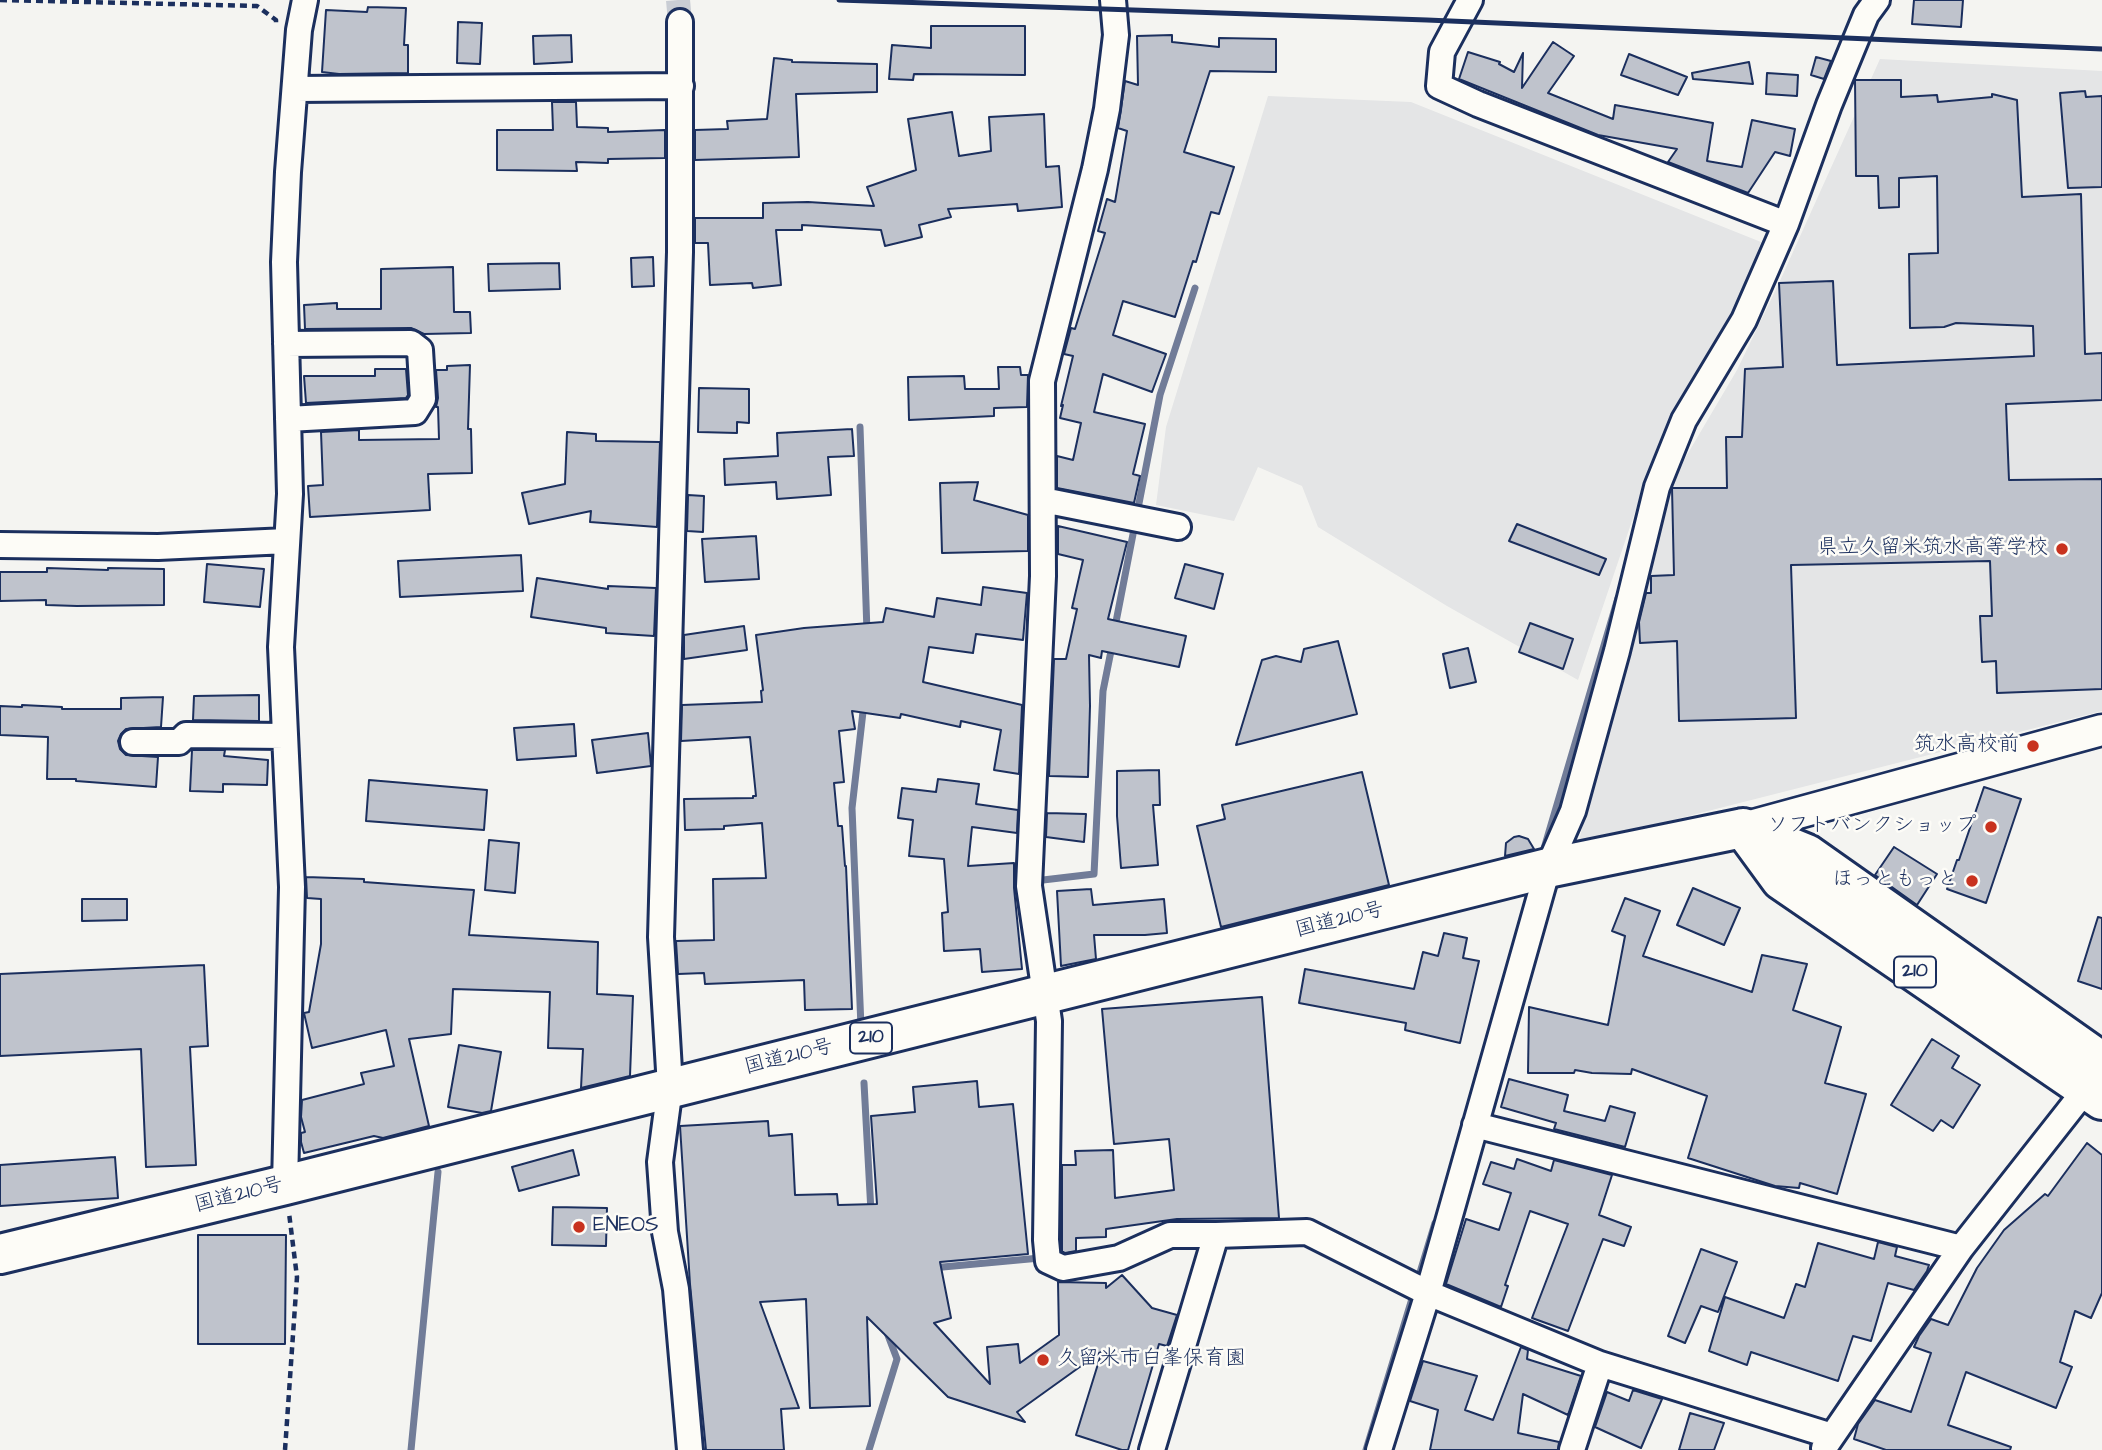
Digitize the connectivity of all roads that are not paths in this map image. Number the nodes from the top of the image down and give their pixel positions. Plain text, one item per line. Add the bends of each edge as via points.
1 (305, 0) edge
2 (1113, 0) edge
3 (1470, 0) edge
4 (1877, 0) edge
5 (680, 22) tunnel mouth
6 (681, 86) junction
7 (295, 89) junction
8 (1786, 224) junction
9 (286, 344) junction
10 (288, 419) junction
11 (1043, 499) junction
12 (1178, 527) dead end
13 (287, 541) junction
14 (0, 545) edge
15 (2102, 730) edge
16 (285, 736) junction
17 (133, 742) dead end
18 (1743, 828) junction
19 (1548, 869) junction
20 (1044, 996) junction
21 (2098, 1080) edge
22 (670, 1087) junction
23 (1475, 1125) junction
24 (285, 1185) junction
25 (1216, 1235) junction
26 (1961, 1248) junction
27 (0, 1254) edge
28 (1428, 1293) junction
29 (1600, 1364) junction
30 (1828, 1443) edge
31 (690, 1450) edge
32 (1152, 1450) edge
33 (1379, 1450) edge
34 (1572, 1450) edge

1 - 7 street
2 - 11 street via 1116,35 1107,109 1042,381
3 - 8 street via 1442,52 1439,86
4 - 8 street via 1847,61
5 - 6 street
6 - 7 street
6 - 22 street via 661,937
7 - 9 street via 284,262
8 - 19 street via 1744,320 1684,420 1657,486 1573,811
9 - 10 street
9 - 10 street via 411,343 421,350 423,399 415,412
10 - 13 street
11 - 12 street
11 - 20 street via 1029,886
13 - 14 street via 158,547
13 - 16 street via 281,647
15 - 18 street
16 - 17 street via 186,735 180,742
16 - 24 street via 292,887
18 - 19 highway, 国道210号 / 210
18 - 21 highway, 210 via 1807,854
19 - 20 highway, 国道210号 / 210
19 - 23 street
20 - 22 highway, 国道210号 / 210
20 - 25 street via 1049,1021 1048,1261 1063,1268 1119,1258 1170,1235
21 - 26 street
22 - 24 highway, 国道210号 / 210
22 - 31 street via 660,1162
23 - 26 street
23 - 28 street
24 - 27 highway, 国道210号 / 210
25 - 28 street via 1307,1232
25 - 32 street
26 - 30 street
28 - 29 street
28 - 33 street
29 - 30 street
29 - 34 street

